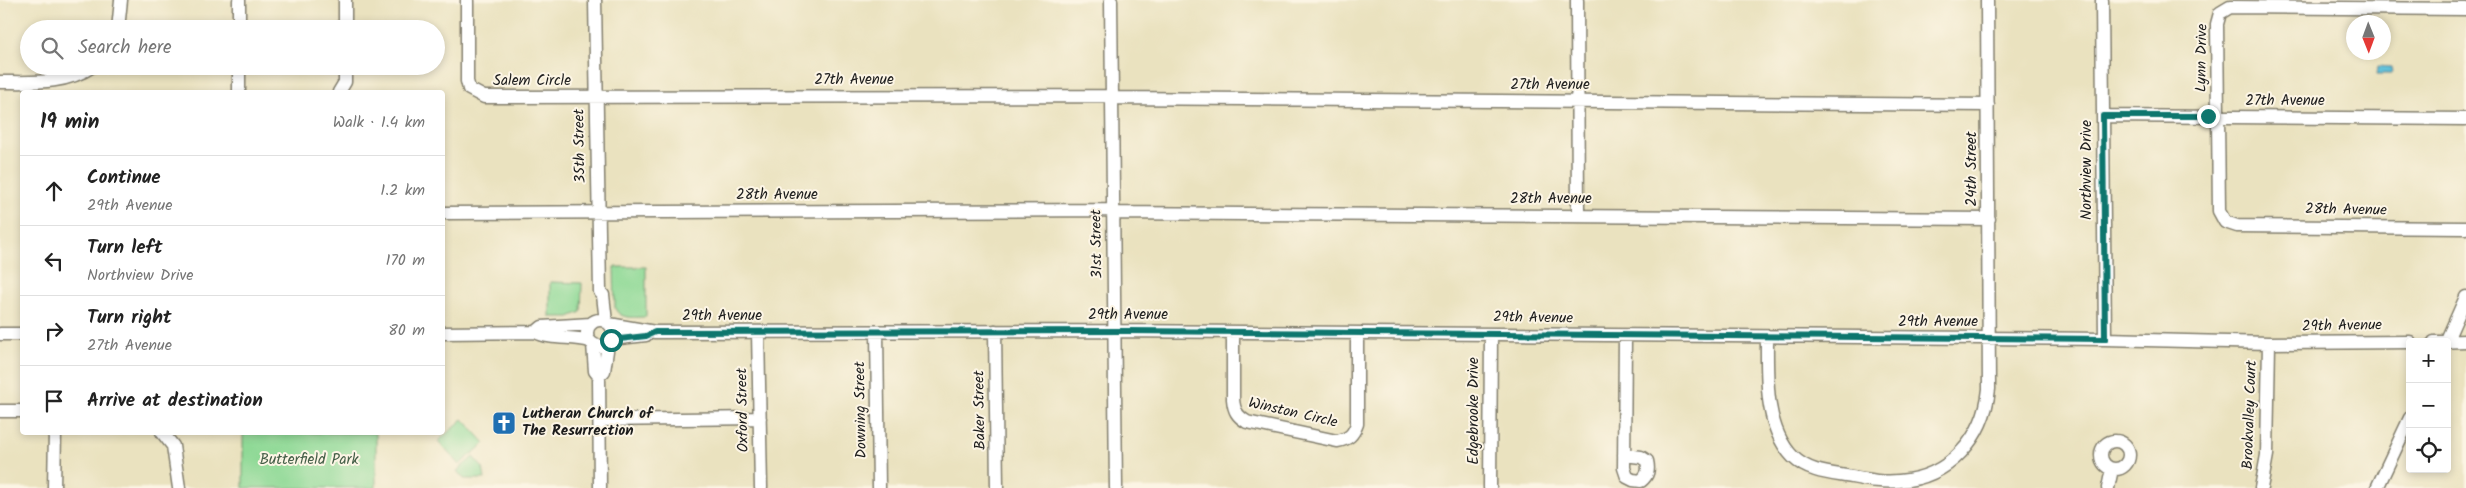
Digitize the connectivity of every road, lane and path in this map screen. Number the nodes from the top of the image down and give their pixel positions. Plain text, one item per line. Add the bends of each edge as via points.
1 (121, 0) edge
2 (239, 0) edge
3 (345, 0) edge
4 (467, 0) edge
5 (595, 0) edge
6 (1111, 0) edge
7 (1577, 0) edge
8 (1987, 0) edge
9 (2102, 0) edge
10 (2466, 9) edge
11 (119, 20) edge
12 (239, 20) edge
13 (345, 20) edge
14 (77, 75) edge
15 (239, 75) edge
16 (345, 75) edge
17 (0, 82) edge
18 (239, 90) edge
19 (339, 90) edge
20 (596, 97) junction
21 (1112, 97) junction
22 (1578, 101) junction
23 (1988, 104) junction
24 (2103, 116) junction
25 (2217, 117) junction
26 (2466, 119) edge
27 (598, 212) junction
28 (1113, 212) junction
29 (445, 213) edge
30 (1578, 216) junction
31 (1989, 218) junction
32 (2225, 222) joint
33 (2466, 228) edge
34 (2466, 297) edge
35 (600, 323) junction
36 (995, 331) junction
37 (1114, 331) junction
38 (536, 332) junction
39 (655, 332) junction
40 (758, 332) junction
41 (877, 332) junction
42 (1233, 332) junction
43 (445, 333) edge
44 (1358, 333) junction
45 (0, 334) edge
46 (20, 334) edge
47 (1491, 334) junction
48 (1625, 336) junction
49 (1767, 337) junction
50 (1990, 338) junction
51 (2448, 338) edge
52 (2105, 339) junction
53 (2466, 341) edge
54 (592, 342) junction
55 (609, 342) junction
56 (2406, 342) edge
57 (2451, 342) edge
58 (2269, 344) junction
59 (599, 376) junction
60 (0, 411) edge
61 (20, 411) edge
62 (760, 418) junction
63 (600, 420) junction
64 (2406, 426) edge
65 (55, 435) edge
66 (164, 435) edge
67 (1624, 455) dead end
68 (2112, 469) dead end
69 (54, 488) edge
70 (179, 488) edge
71 (600, 488) edge
72 (761, 488) edge
73 (878, 488) edge
74 (997, 488) edge
75 (1116, 488) edge
76 (1490, 488) edge
77 (2108, 488) edge
78 (2262, 488) edge
79 (2377, 488) edge

1 - 11 street
2 - 12 street
3 - 13 street
4 - 20 street, Salem Circle via 468,81 476,94 484,97
5 - 20 street, 35th Street
6 - 21 street, 31st Street
7 - 22 street
8 - 23 street, 24th Street
9 - 24 street, Northview Drive
10 - 25 street, Lynn Drive via 2230,7 2220,13 2217,24
14 - 17 street via 63,80
15 - 18 street
16 - 19 street
20 - 21 street, 27th Avenue
20 - 27 street, 35th Street
21 - 22 street, 27th Avenue
21 - 28 street, 31st Street
22 - 23 street, 27th Avenue
22 - 30 street
23 - 31 street, 24th Street
24 - 25 street, 27th Avenue
24 - 52 street, Northview Drive
25 - 26 street, 27th Avenue
25 - 32 street, Lynn Drive via 2219,211
27 - 28 street, 28th Avenue
27 - 29 street, 28th Avenue
27 - 35 street, 35th Street via 600,292 603,295
28 - 30 street, 28th Avenue
28 - 37 street, 31st Street
30 - 31 street, 28th Avenue
31 - 50 street, 24th Street
32 - 33 street, 28th Avenue via 2237,226
34 - 51 street
35 - 38 street, 29th Avenue via 542,327
35 - 39 street, 29th Avenue
35 - 54 street via 588,330
35 - 55 street via 613,331
36 - 37 street, 29th Avenue
36 - 41 street, 29th Avenue
36 - 74 street, Baker Street
37 - 42 street, 29th Avenue
37 - 75 street, 31st Street
38 - 43 street, 29th Avenue
38 - 54 street, 29th Avenue via 543,336 569,336
39 - 40 street, 29th Avenue
39 - 55 street, 29th Avenue
40 - 41 street, 29th Avenue
40 - 62 street, Oxford Street
41 - 73 street, Downing Street
42 - 44 street, 29th Avenue
42 - 44 street, Winston Circle via 1233,399 1238,417 1247,422 1336,441 1347,439 1357,424
44 - 47 street, 29th Avenue
45 - 46 street
47 - 48 street, 29th Avenue
47 - 76 street, Edgebrooke Drive
48 - 49 street, 29th Avenue
48 - 67 street
49 - 50 street, 29th Avenue
49 - 50 street, 24th Street via 1773,415 1778,433 1793,457 1818,471 1878,482 1900,482 1929,475 1964,452 1986,410
50 - 52 street, 29th Avenue
52 - 58 street, 29th Avenue
53 - 57 street
54 - 55 street via 600,346
54 - 59 street via 595,371
55 - 59 street via 604,371
56 - 58 street, 29th Avenue
58 - 78 street, Brookvalley Court via 2267,455
59 - 63 street
60 - 61 street
62 - 63 street
62 - 72 street, Oxford Street
63 - 71 street
64 - 79 street
65 - 69 street
66 - 70 street via 173,446
68 - 77 street

